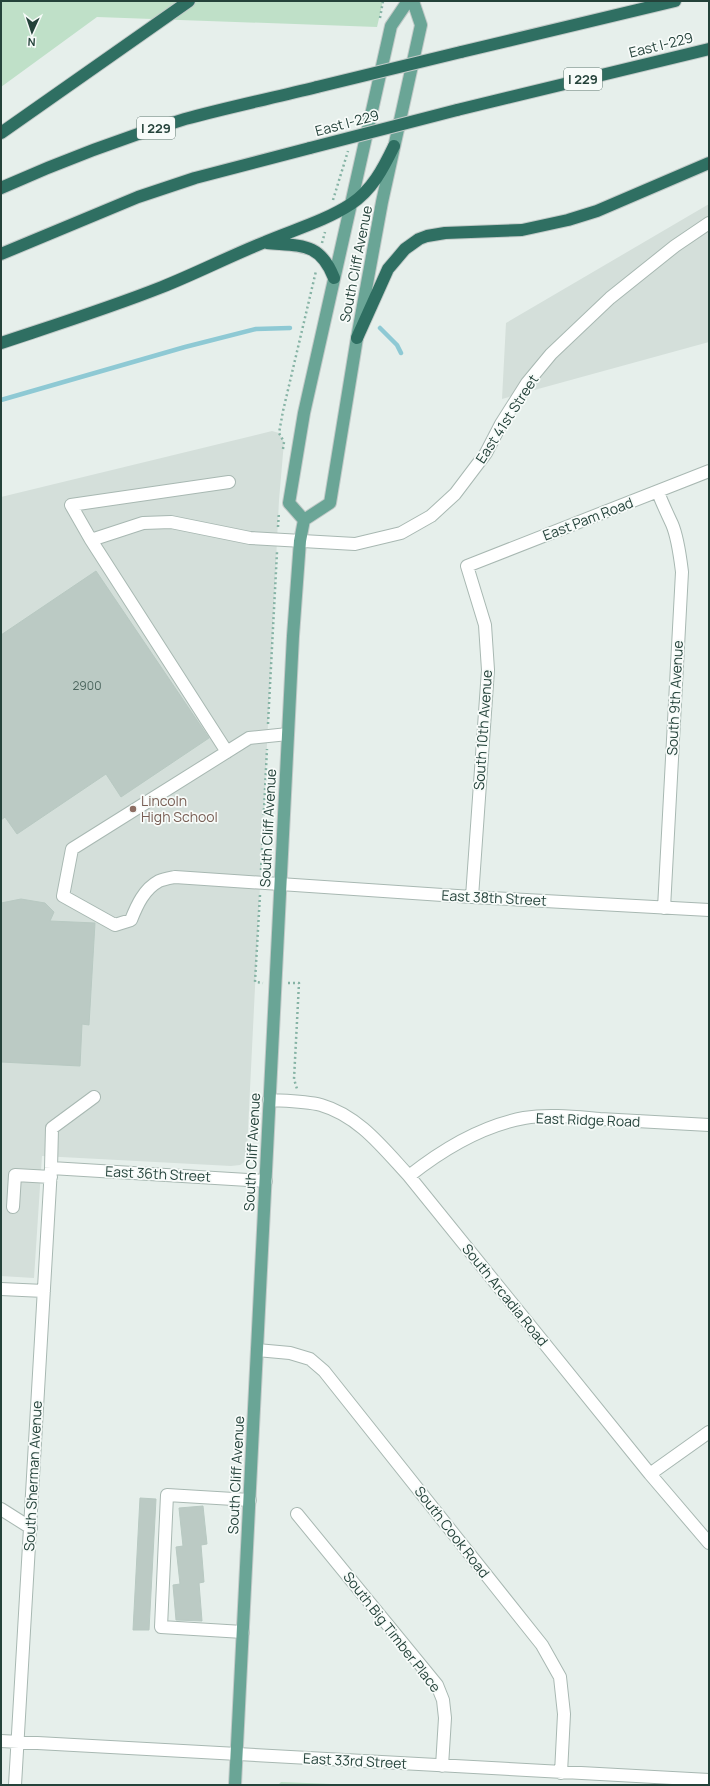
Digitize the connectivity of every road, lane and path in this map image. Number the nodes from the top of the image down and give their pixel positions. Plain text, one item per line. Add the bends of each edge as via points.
1 (189, 1) edge
2 (383, 1) edge
3 (408, 1) edge
4 (413, 1) edge
5 (675, 1) edge
6 (379, 21) dead end
7 (709, 49) edge
8 (1, 133) edge
9 (394, 146) junction
10 (709, 163) edge
11 (1, 188) edge
12 (351, 204) junction
13 (709, 223) edge
14 (263, 242) junction
15 (1, 254) edge
16 (334, 278) junction
17 (357, 338) junction
18 (1, 343) edge
19 (279, 433) dead end
20 (283, 457) dead end
21 (709, 471) edge
22 (229, 482) dead end
23 (658, 492) junction
24 (279, 508) dead end
25 (304, 520) junction
26 (91, 540) junction
27 (278, 540) junction
28 (300, 541) junction
29 (467, 566) joint
30 (288, 734) junction
31 (268, 736) junction
32 (227, 752) junction
33 (260, 883) junction
34 (280, 884) junction
35 (472, 897) junction
36 (664, 908) junction
37 (709, 910) edge
38 (275, 983) junction
39 (94, 1097) dead end
40 (269, 1100) junction
41 (293, 1102) junction
42 (709, 1125) edge
43 (51, 1172) junction
44 (409, 1176) junction
45 (266, 1181) junction
46 (13, 1207) dead end
47 (1, 1289) edge
48 (44, 1291) junction
49 (257, 1350) junction
50 (709, 1432) edge
51 (650, 1474) junction
52 (250, 1500) junction
53 (1, 1509) edge
54 (297, 1514) dead end
55 (31, 1528) junction
56 (709, 1543) edge
57 (243, 1632) junction
58 (1, 1741) edge
59 (16, 1742) junction
60 (237, 1754) junction
61 (442, 1766) junction
62 (562, 1773) junction
63 (709, 1780) edge
64 (15, 1785) edge
65 (235, 1785) edge

1 - 8 highway
2 - 6 path
3 - 12 main road, South Cliff Avenue via 391,26
4 - 9 main road, South Cliff Avenue via 421,25
5 - 11 highway, I 229, bridge via 187,119 82,154
7 - 15 highway, East I-229 / I 229, bridge via 457,110 195,178 145,195
9 - 12 highway via 376,180
9 - 17 main road, South Cliff Avenue
10 - 17 highway via 597,211 568,220 522,230 445,233 419,239 405,249 388,269
12 - 14 highway via 329,216
12 - 16 main road, South Cliff Avenue
13 - 28 street, East 41st Street via 675,246 610,298 552,354 528,383 501,424 486,453 456,494 431,516 402,533 355,544
14 - 16 highway via 312,249 324,258
14 - 18 highway via 162,287
16 - 25 main road, South Cliff Avenue via 304,413 289,503
17 - 25 main road, South Cliff Avenue via 330,503
19 - 20 path via 284,442
21 - 23 street, East Pam Road
22 - 26 street via 71,504
23 - 29 street, East Pam Road
23 - 36 street, South 9th Avenue via 672,524 682,572
24 - 27 path
25 - 28 main road, South Cliff Avenue
26 - 27 street, East 41st Street via 143,523 171,522 250,538
26 - 32 street
27 - 28 street, East 41st Street
27 - 31 path
28 - 30 main road, South Cliff Avenue
29 - 35 street, South 10th Avenue via 485,625 488,670
30 - 31 street
30 - 34 main road, South Cliff Avenue
31 - 32 street via 248,738
31 - 33 path
32 - 33 street, East 38th Street via 72,849 63,896 115,925 131,920 138,901 159,881 175,877
33 - 34 street, East 38th Street
33 - 38 path via 255,982
34 - 35 street, East 38th Street
34 - 38 main road, South Cliff Avenue
35 - 36 street, East 38th Street
36 - 37 street, East 38th Street
38 - 40 main road, South Cliff Avenue
38 - 41 path via 299,983 294,1079 298,1090
39 - 43 street, South Sherman Avenue via 52,1128
40 - 41 street, South Arcadia Road
40 - 45 main road, South Cliff Avenue
41 - 44 street, South Arcadia Road via 321,1105 349,1118 368,1132
42 - 44 street, East Ridge Road via 559,1116 525,1118 464,1139 435,1155
43 - 45 street, East 36th Street
43 - 46 street, East 36th Street via 15,1175
43 - 48 street, South Sherman Avenue
44 - 51 street, South Arcadia Road
45 - 49 main road, South Cliff Avenue
47 - 48 street
48 - 55 street, South Sherman Avenue
49 - 52 main road, South Cliff Avenue
49 - 62 street, South Cook Road via 290,1353 310,1359 324,1371 542,1645 560,1677 564,1714
50 - 51 street
51 - 56 street, South Arcadia Road
52 - 57 main road, South Cliff Avenue
52 - 57 street via 167,1495 161,1627
53 - 55 street
54 - 61 street, South Big Timber Place via 437,1684 443,1700 445,1718
55 - 59 street, South Sherman Avenue
57 - 60 main road, South Cliff Avenue
58 - 59 street, East 33rd Street
59 - 60 street, East 33rd Street
59 - 64 street, South Sherman Avenue
60 - 61 street, East 33rd Street
60 - 65 main road, South Cliff Avenue
61 - 62 street, East 33rd Street
62 - 63 street, East 33rd Street

